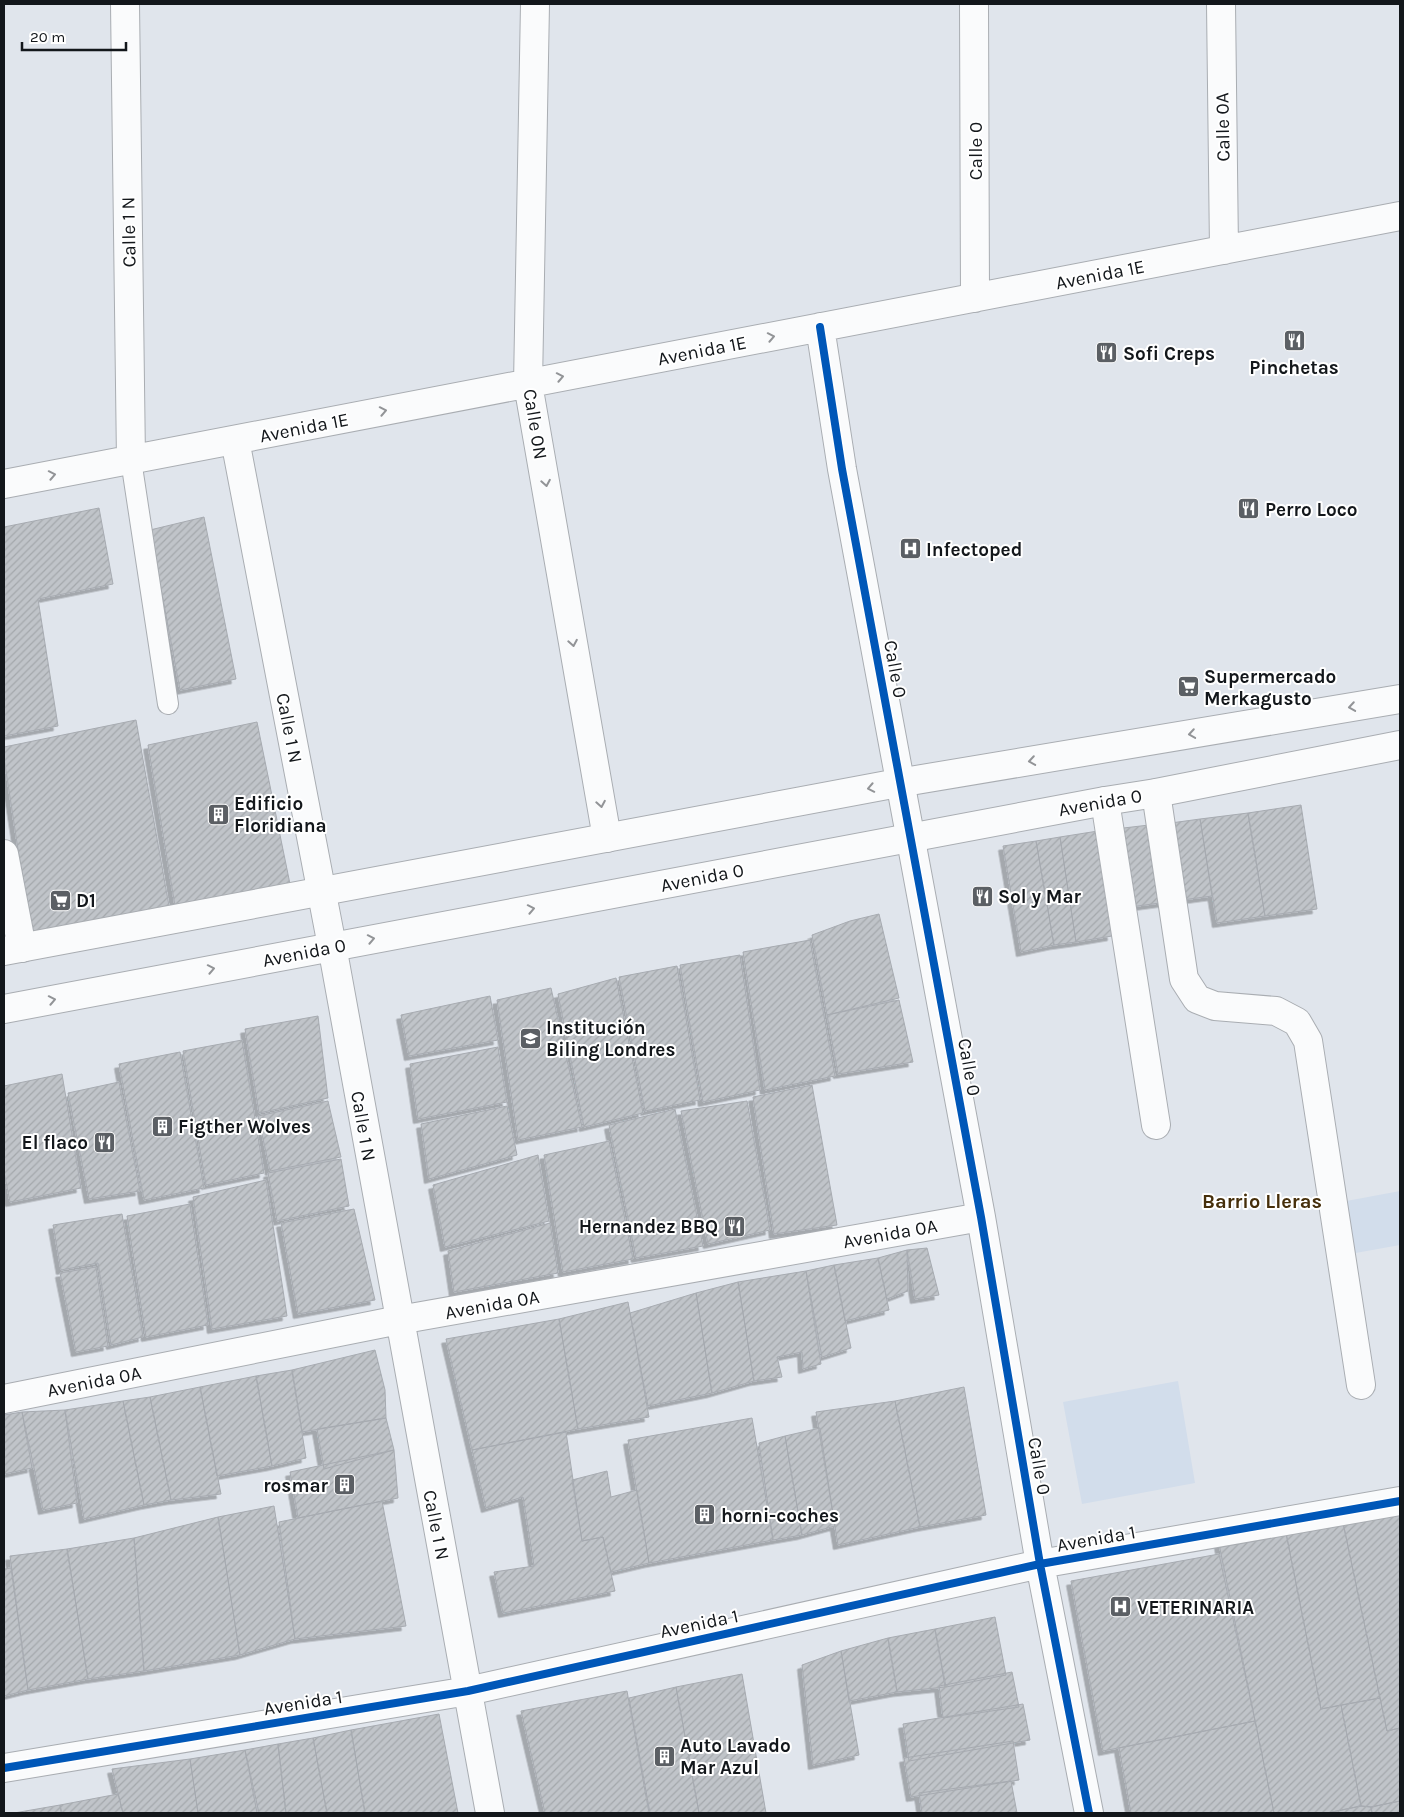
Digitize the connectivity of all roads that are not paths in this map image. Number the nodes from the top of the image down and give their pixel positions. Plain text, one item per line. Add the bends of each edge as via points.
1 (125, 4) edge
2 (535, 4) edge
3 (974, 4) edge
4 (1221, 4) edge
5 (1400, 216) edge
6 (1224, 250) junction
7 (975, 298) junction
8 (820, 327) junction
9 (528, 384) junction
10 (235, 440) junction
11 (131, 460) junction
12 (4, 484) edge
13 (1400, 699) edge
14 (168, 704) dead end
15 (1400, 745) edge
16 (900, 783) junction
17 (1156, 793) junction
18 (1105, 801) junction
19 (607, 838) junction
20 (911, 838) junction
21 (4, 854) edge
22 (321, 892) junction
23 (332, 946) junction
24 (13, 950) edge
25 (4, 1009) edge
26 (1156, 1124) dead end
27 (981, 1217) junction
28 (399, 1320) junction
29 (1361, 1385) dead end
30 (4, 1399) edge
31 (1400, 1502) edge
32 (1040, 1564) junction
33 (468, 1691) junction
34 (4, 1768) edge
35 (490, 1813) edge
36 (1089, 1813) edge

1 - 11 street, Calle 1 N
2 - 9 street, Calle 0N
3 - 7 street, Calle 0
4 - 6 street, Calle 0A
5 - 6 street, Avenida 1E
6 - 7 street, Avenida 1E
7 - 8 street, Avenida 1E
9 -> 8 street, Avenida 1E
8 - 16 street, Calle 0 via 842,470
10 -> 9 street, Avenida 1E
9 -> 19 street, Calle 0N
10 - 11 street, Avenida 1E
10 - 22 street, Calle 1 N
12 -> 11 street, Avenida 1E
11 - 14 lane
13 -> 16 street
15 - 17 street, Avenida 0
16 -> 19 street
16 - 20 street, Calle 0
17 - 18 street, Avenida 0
17 - 29 street via 1184,979 1197,999 1214,1006 1276,1011 1297,1022 1308,1041
18 - 20 street, Avenida 0
18 - 26 street
19 - 22 street
23 -> 20 street, Avenida 0
20 - 27 street, Calle 0
21 - 24 street
22 - 23 street, Calle 1 N
22 - 24 street
25 -> 23 street, Avenida 0
23 - 28 street, Calle 1 N
27 - 28 street, Avenida 0A
27 - 32 street, Calle 0
28 - 30 street, Avenida 0A
28 - 33 street, Calle 1 N
31 - 32 street, Avenida 1
32 - 33 street, Avenida 1
32 - 36 street, Calle 0
33 - 34 street, Avenida 1
33 - 35 street, Calle 1 N

